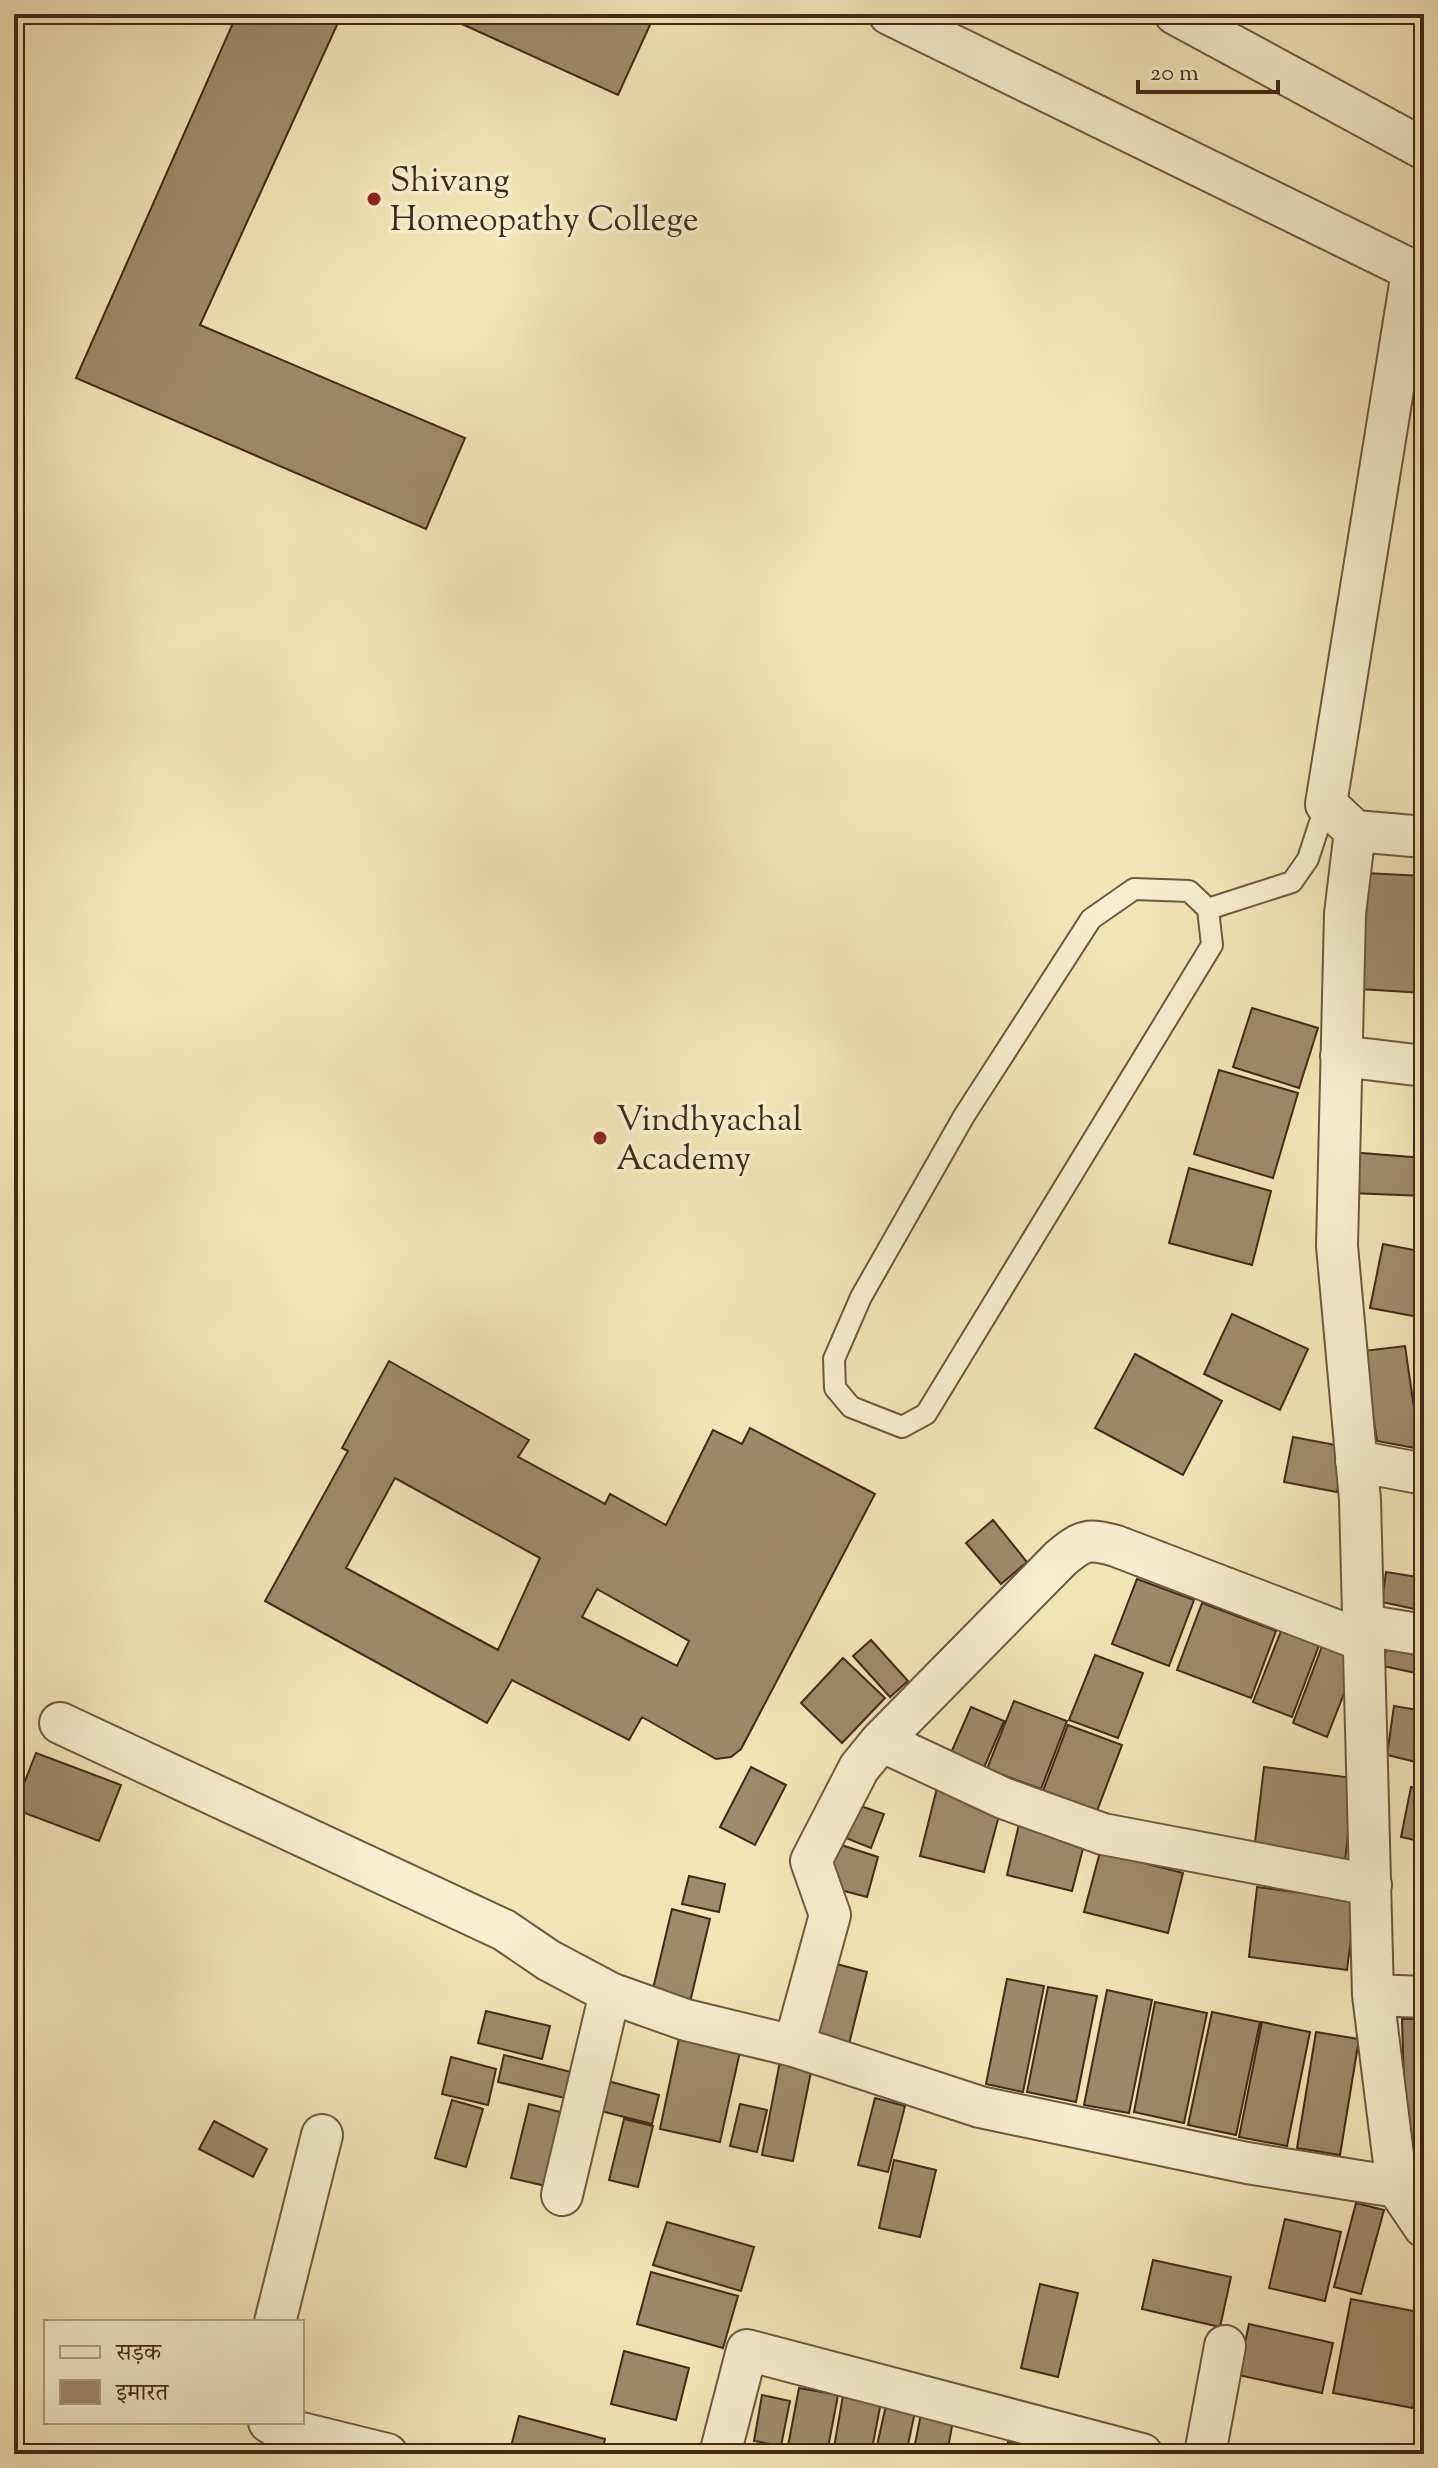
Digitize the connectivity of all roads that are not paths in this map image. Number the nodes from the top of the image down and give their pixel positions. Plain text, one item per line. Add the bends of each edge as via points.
1 (889, 14) edge
2 (1175, 14) edge
3 (1424, 149) edge
4 (1418, 274) edge
5 (1326, 804) junction
6 (1355, 831) junction
7 (1424, 837) edge
8 (1208, 909) junction
9 (1341, 1056) junction
10 (1424, 1066) edge
11 (1356, 1461) junction
12 (1424, 1474) edge
13 (1364, 1633) junction
14 (1424, 1635) edge
15 (60, 1723) dead end
16 (881, 1741) junction
17 (1371, 1885) junction
18 (610, 1993) junction
19 (1373, 1995) junction
20 (1424, 1997) edge
21 (794, 2046) junction
22 (322, 2135) dead end
23 (1397, 2187) junction
24 (562, 2195) dead end
25 (1424, 2227) edge
26 (276, 2320) edge
27 (1225, 2346) dead end
28 (272, 2424) edge
29 (387, 2454) edge
30 (720, 2454) edge
31 (1142, 2454) edge
32 (1205, 2454) edge

1 - 4 street
2 - 3 street
4 - 5 street
5 - 6 street
5 - 8 lane via 1308,859 1292,882
6 - 7 street
6 - 9 street via 1345,914
8 - 8 lane via 1212,945 926,1414 902,1427 851,1407 835,1388 834,1359 861,1297 964,1116 1091,919 1134,889 1189,891
9 - 10 street
9 - 11 street via 1337,1246
11 - 12 street
11 - 13 street
13 - 14 street
13 - 16 street via 1116,1546 1081,1542
13 - 17 street
15 - 18 street via 504,1930
16 - 17 street via 1003,1798 1103,1834
16 - 21 street via 859,1768 811,1861 830,1915
17 - 19 street
18 - 21 street via 686,2020
18 - 24 street
19 - 20 street
19 - 23 street
21 - 23 street via 980,2107 1247,2163
22 - 26 street
23 - 25 street
27 - 32 street
28 - 29 street
30 - 31 street via 747,2350

